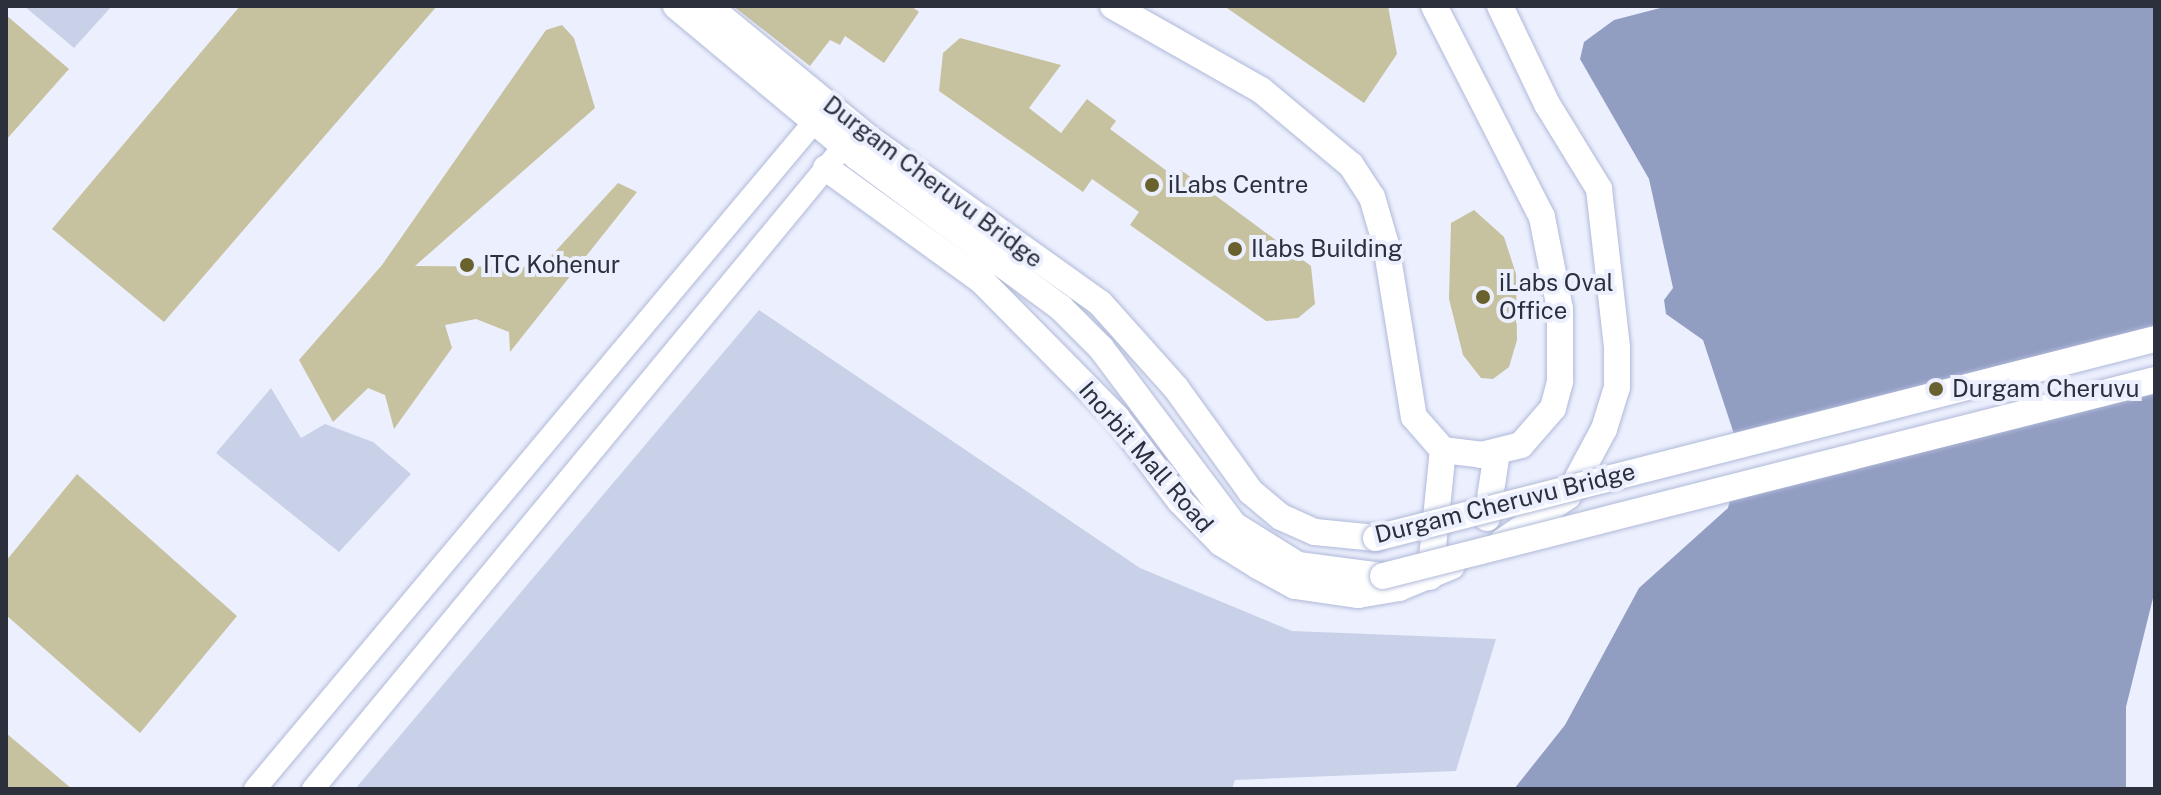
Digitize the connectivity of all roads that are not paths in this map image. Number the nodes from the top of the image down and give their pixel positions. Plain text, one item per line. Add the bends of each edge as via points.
1 (676, 6) edge
2 (708, 6) edge
3 (1113, 6) edge
4 (1434, 6) edge
5 (1500, 6) edge
6 (815, 121) junction
7 (844, 146) junction
8 (826, 168) junction
9 (2155, 339) edge
10 (2155, 380) edge
11 (1443, 450) junction
12 (1497, 452) junction
13 (1487, 518) dead end
14 (1430, 577) junction
15 (255, 789) edge
16 (313, 789) edge

1 - 6 main road, Durgam Cheruvu Bridge
2 - 9 main road, Durgam Cheruvu Bridge, bridge via 870,139 1100,303 1167,377 1251,492 1281,517 1315,532 1376,538
3 - 11 main road via 1261,90 1351,165 1372,197 1386,245 1414,417
4 - 12 main road via 1449,45 1523,173 1554,265 1561,344 1553,408 1521,445
5 - 14 main road, Inorbit Mall Road via 1547,104 1599,189 1617,387 1604,429 1568,496 1506,540
6 - 7 main road, Durgam Cheruvu Bridge
6 - 15 street
7 - 8 street
7 - 10 main road, Durgam Cheruvu Bridge, bridge via 1061,308 1101,348 1234,525 1298,565 1383,576
8 - 14 main road, Inorbit Mall Road via 982,281 1117,418 1180,501 1221,543 1295,586 1327,593 1358,595
8 - 16 street
11 - 12 main road
11 - 14 main road
12 - 13 main road

